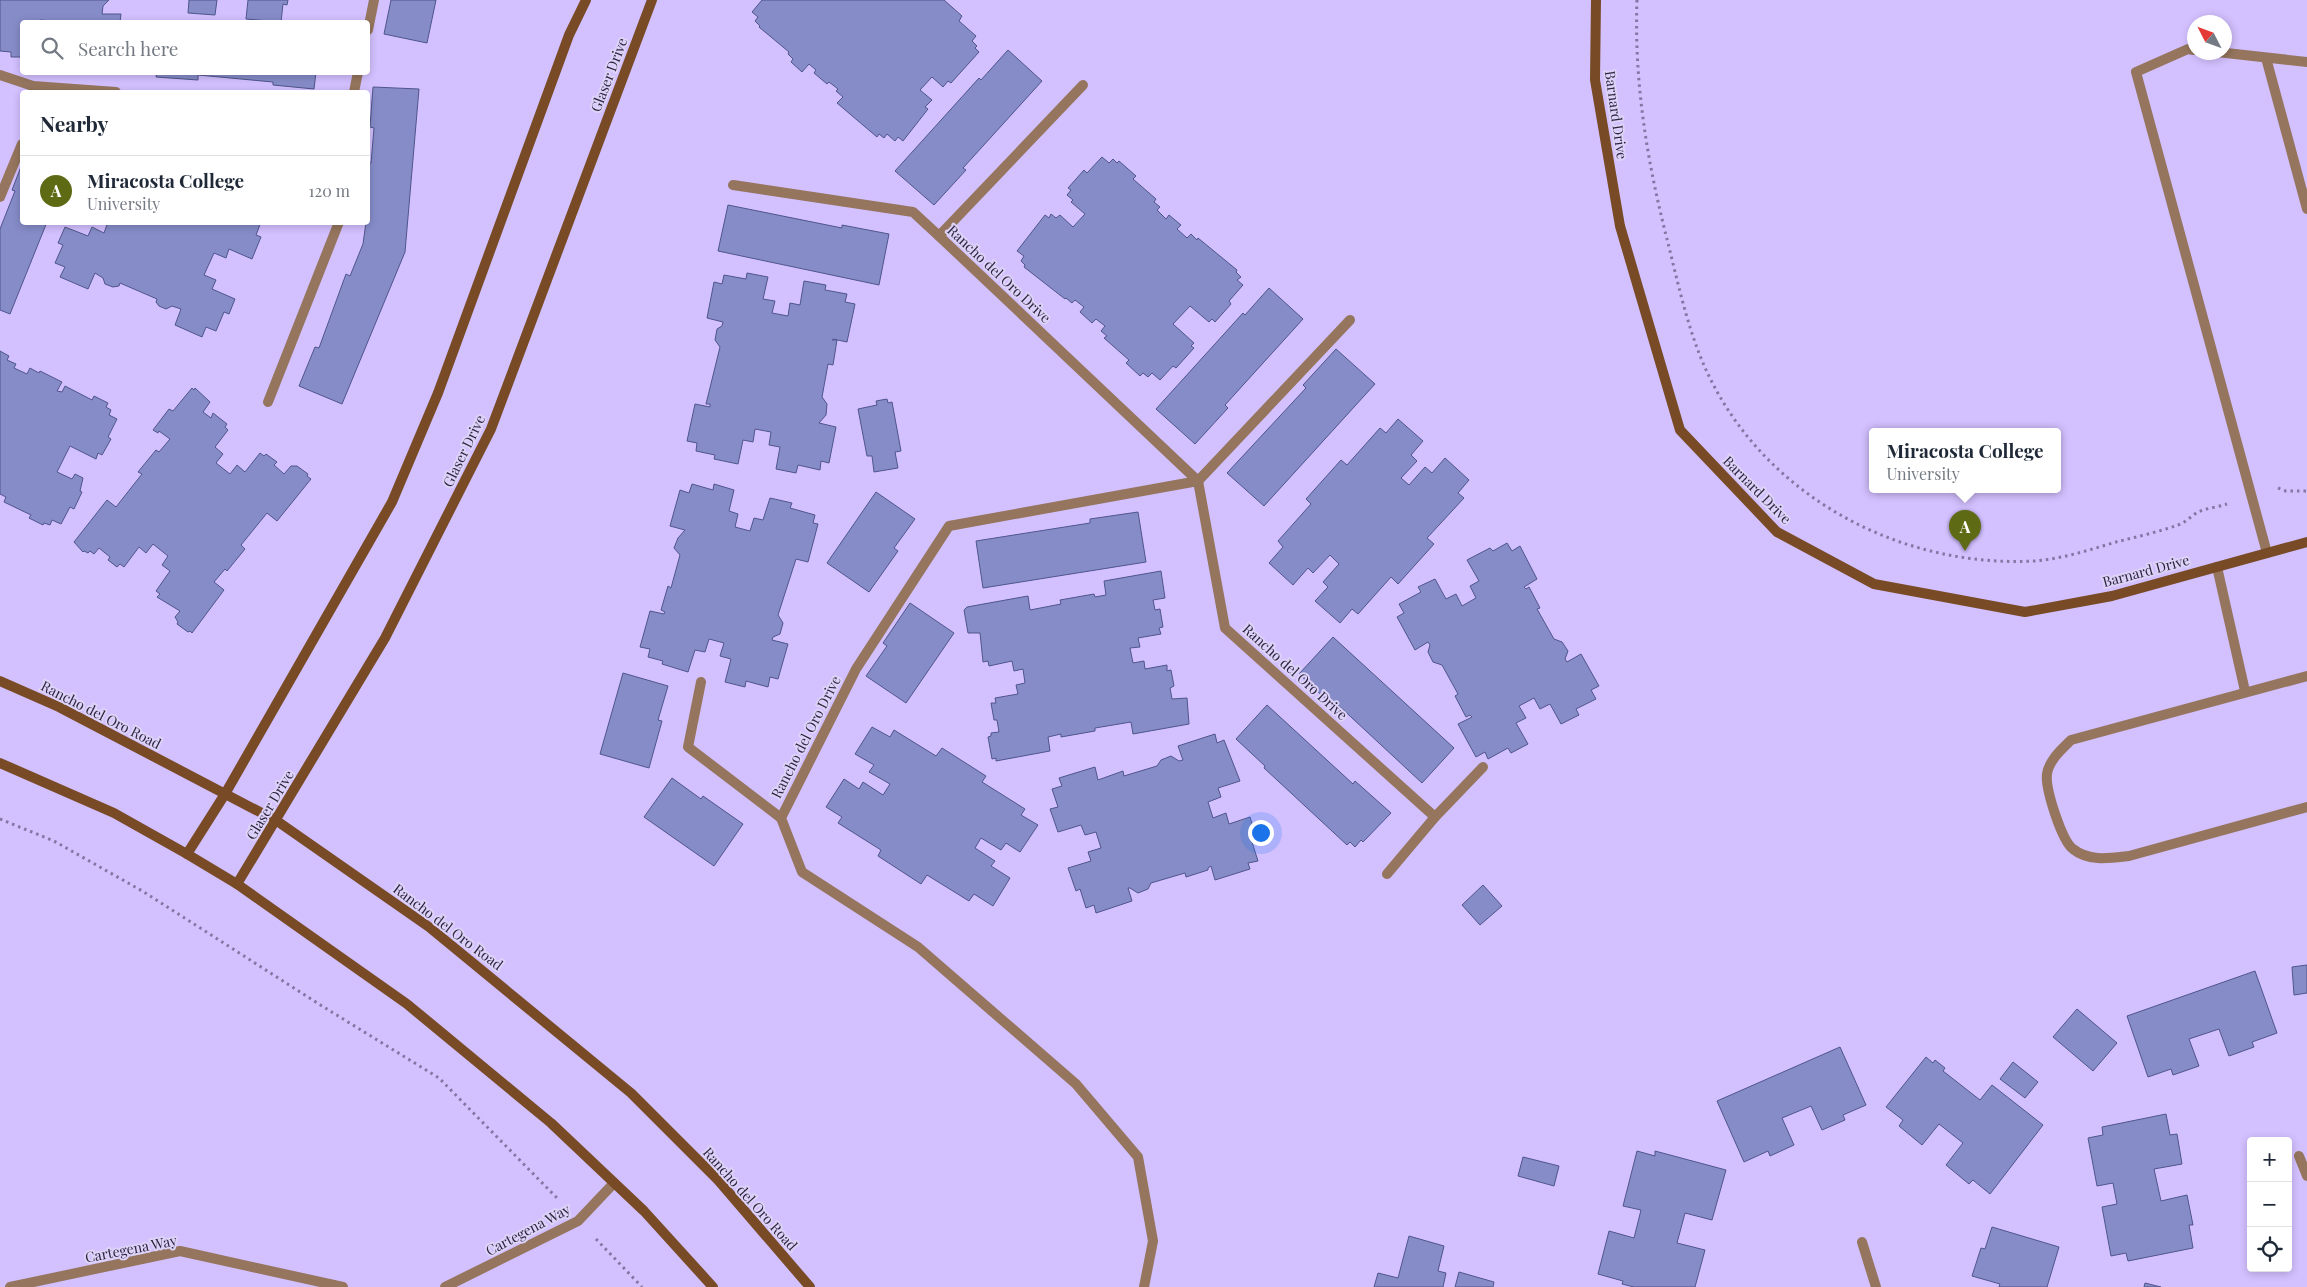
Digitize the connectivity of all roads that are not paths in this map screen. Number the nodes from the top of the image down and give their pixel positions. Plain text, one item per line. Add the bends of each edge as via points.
1 (374, 0) edge
2 (586, 0) edge
3 (652, 0) edge
4 (1596, 0) edge
5 (370, 20) edge
6 (2187, 49) edge
7 (2232, 54) edge
8 (2266, 58) junction
9 (2307, 62) edge
10 (0, 75) edge
11 (357, 75) edge
12 (1083, 85) dead end
13 (33, 89) edge
14 (61, 90) edge
15 (354, 90) edge
16 (20, 149) edge
17 (732, 185) dead end
18 (0, 197) edge
19 (2307, 209) edge
20 (338, 225) edge
21 (939, 236) junction
22 (1350, 320) dead end
23 (268, 402) dead end
24 (1198, 481) junction
25 (2307, 542) edge
26 (2267, 553) junction
27 (2217, 567) junction
28 (2307, 676) edge
29 (0, 681) edge
30 (701, 682) dead end
31 (2246, 691) junction
32 (0, 763) edge
33 (1483, 767) dead end
34 (225, 794) junction
35 (2307, 807) edge
36 (1435, 817) junction
37 (781, 818) junction
38 (277, 821) junction
39 (187, 854) junction
40 (1387, 874) dead end
41 (237, 884) junction
42 (2299, 1156) dead end
43 (2307, 1176) edge
44 (614, 1182) junction
45 (1862, 1242) dead end
46 (10, 1287) edge
47 (344, 1287) edge
48 (445, 1287) edge
49 (713, 1287) edge
50 (810, 1287) edge
51 (1144, 1287) edge
52 (1876, 1287) edge

1 - 5 street
2 - 34 street via 569,35 438,394 392,502
3 - 38 street, Glaser Drive via 491,429 386,638
4 - 27 street, Barnard Drive via 1595,80 1620,226 1680,430 1776,532 1874,584 2025,612 2112,596
6 - 26 street via 2136,72
7 - 8 street
8 - 9 street
8 - 19 street
10 - 13 street
11 - 15 street
12 - 21 street
13 - 14 street
16 - 18 street
17 - 21 street, Rancho del Oro Drive via 913,212
20 - 23 street
21 - 24 street, Rancho del Oro Drive
22 - 24 street
24 - 36 street, Rancho del Oro Drive via 1225,628
24 - 37 street, Rancho del Oro Drive via 950,526 856,669
25 - 26 street, Barnard Drive
26 - 27 street, Barnard Drive
27 - 31 street
28 - 31 street
29 - 34 street, Rancho del Oro Road via 59,706
30 - 37 street via 688,747
31 - 35 street via 2071,740 2056,755 2047,772 2047,784 2065,842 2086,856 2104,859 2129,856
32 - 39 street via 114,813
33 - 36 street
34 - 38 street, Rancho del Oro Road
34 - 39 street
36 - 40 street
37 - 51 street, Rancho del Oro Drive via 802,872 918,947 1076,1084 1138,1157 1153,1241
38 - 41 street, Glaser Drive
38 - 50 street, Rancho del Oro Road via 429,926 632,1093 718,1180
39 - 41 street
41 - 44 street via 407,1004 551,1123
42 - 43 street
44 - 48 street, Cartegena Way via 578,1220
44 - 49 street via 644,1210
45 - 52 street
46 - 47 street, Cartegena Way via 180,1251

